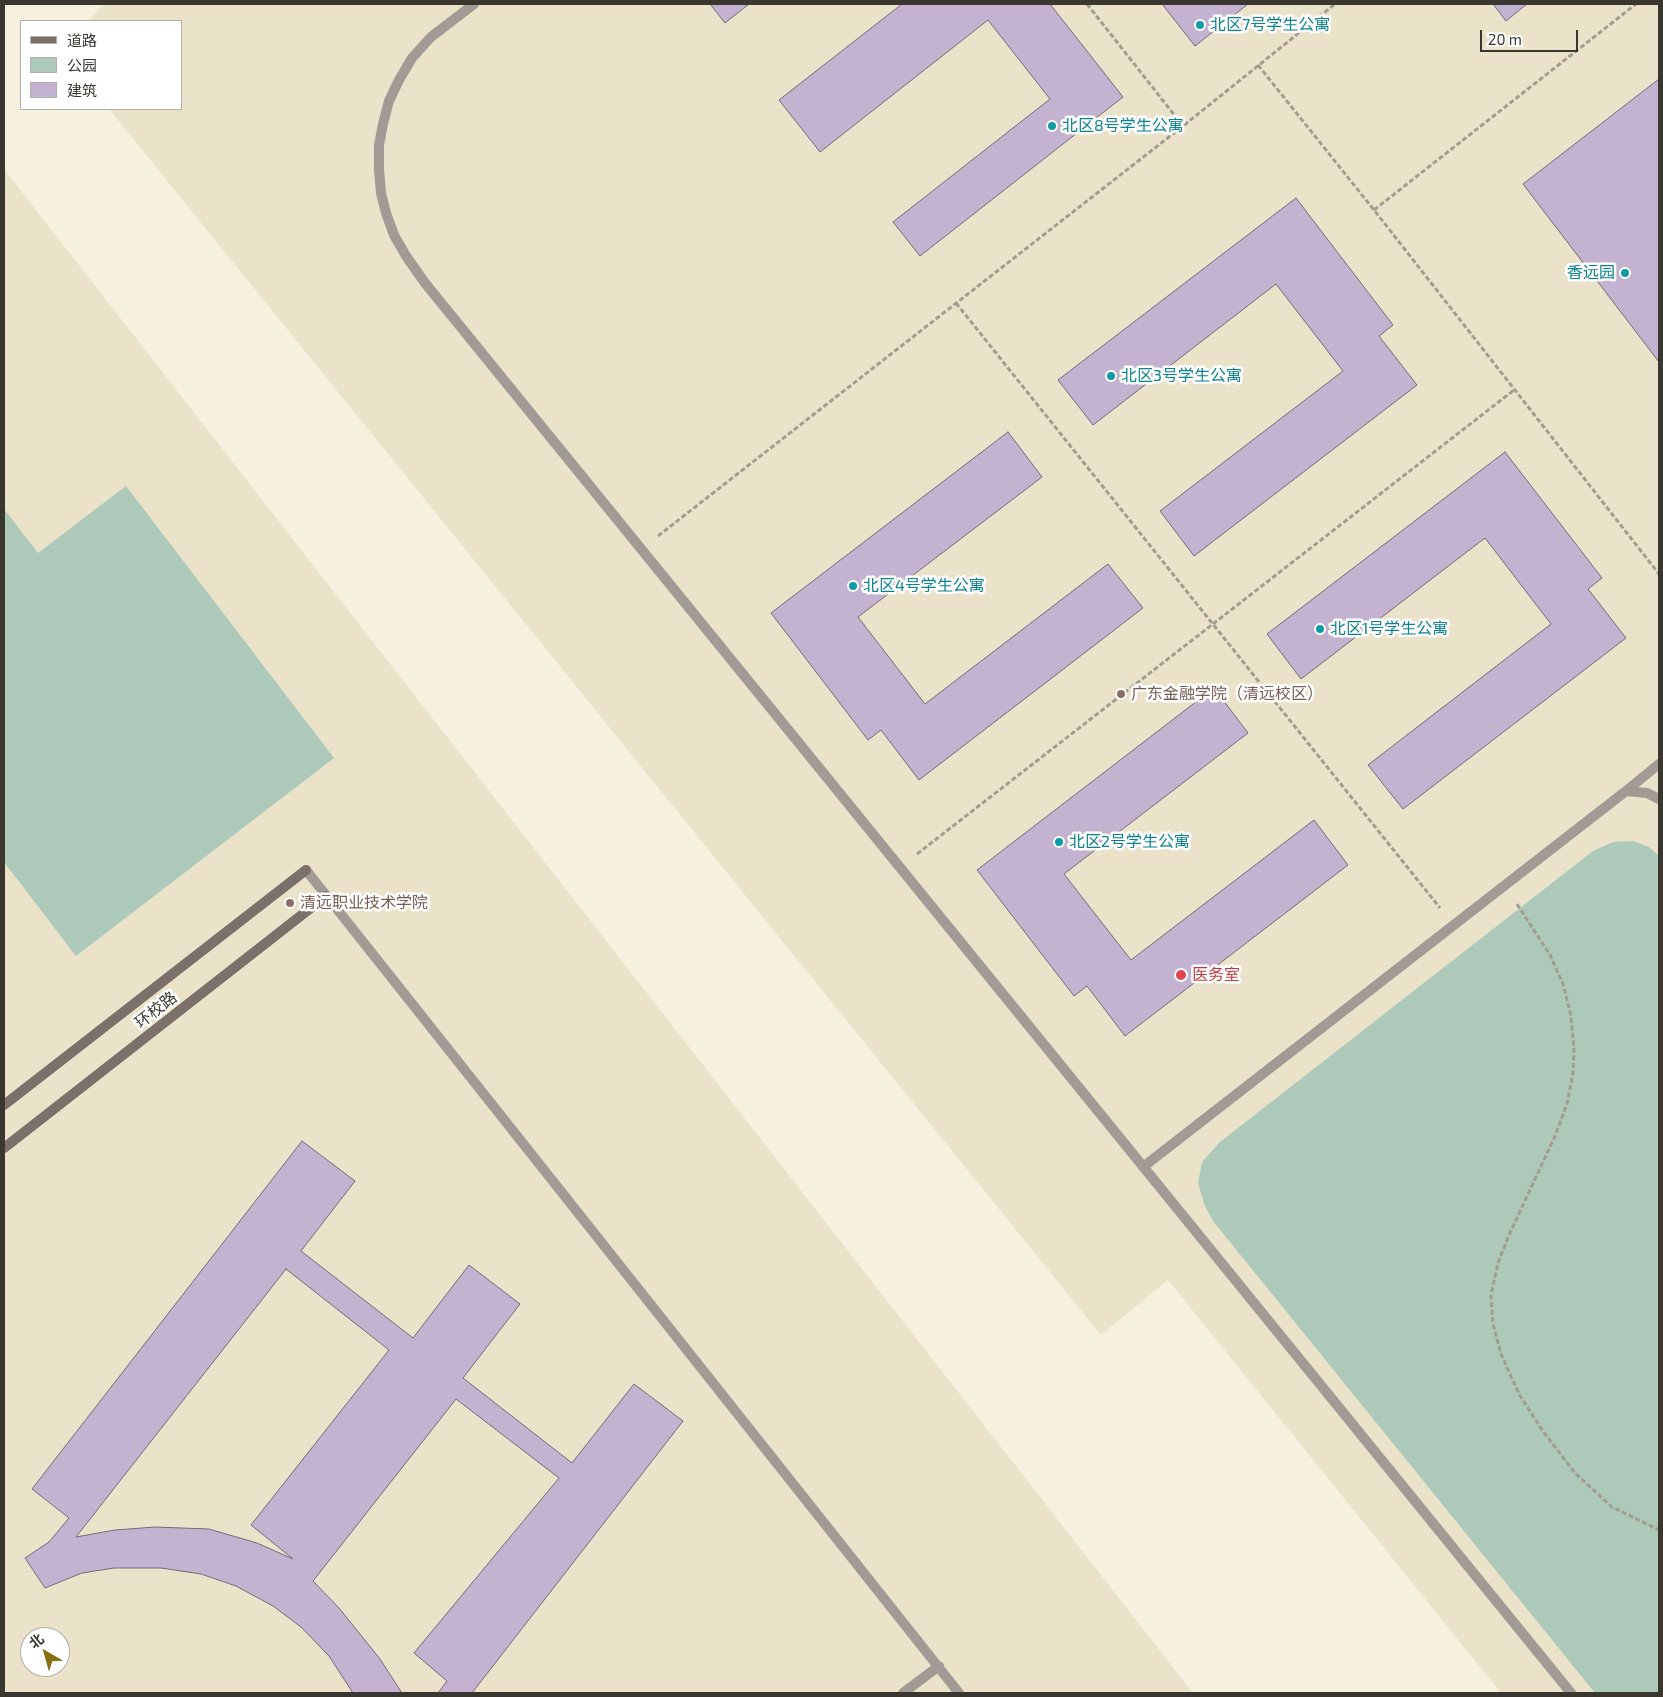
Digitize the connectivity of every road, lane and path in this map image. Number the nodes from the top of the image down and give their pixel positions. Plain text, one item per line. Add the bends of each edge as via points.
1 (474, 4) edge
2 (1087, 4) edge
3 (1335, 4) edge
4 (1636, 4) edge
5 (1258, 65) junction
6 (1183, 126) junction
7 (1374, 210) junction
8 (956, 303) junction
9 (1514, 390) junction
10 (641, 548) junction
11 (1659, 574) edge
12 (1212, 625) junction
13 (1659, 764) edge
14 (1626, 791) junction
15 (1659, 799) edge
16 (900, 867) junction
17 (1504, 885) junction
18 (326, 896) junction
19 (1453, 924) junction
20 (4, 1105) edge
21 (4, 1148) edge
22 (1143, 1167) junction
23 (1659, 1530) edge
24 (939, 1666) junction
25 (904, 1693) edge
26 (959, 1693) edge
27 (1571, 1693) edge

1 - 10 street via 431,37 412,58 389,101 379,145 379,177 386,213 394,235 425,282
2 - 6 path
3 - 5 path
4 - 7 path
5 - 6 path
5 - 7 path
6 - 8 path
7 - 9 path
8 - 10 path
8 - 12 path
9 - 11 path
9 - 12 path
10 - 16 street
12 - 16 path
12 - 19 path
13 - 14 street
14 - 15 street via 1647,793
14 - 17 street
16 - 22 street
17 - 19 street
17 - 23 path via 1540,938 1563,984 1574,1048 1567,1104 1498,1263 1491,1295 1493,1324 1501,1354 1519,1394 1575,1473 1612,1507
18 - 20 street, 环校路 via 306,870
18 - 21 street, 环校路
18 - 24 street
19 - 22 street
22 - 27 street
24 - 25 street
24 - 26 street

